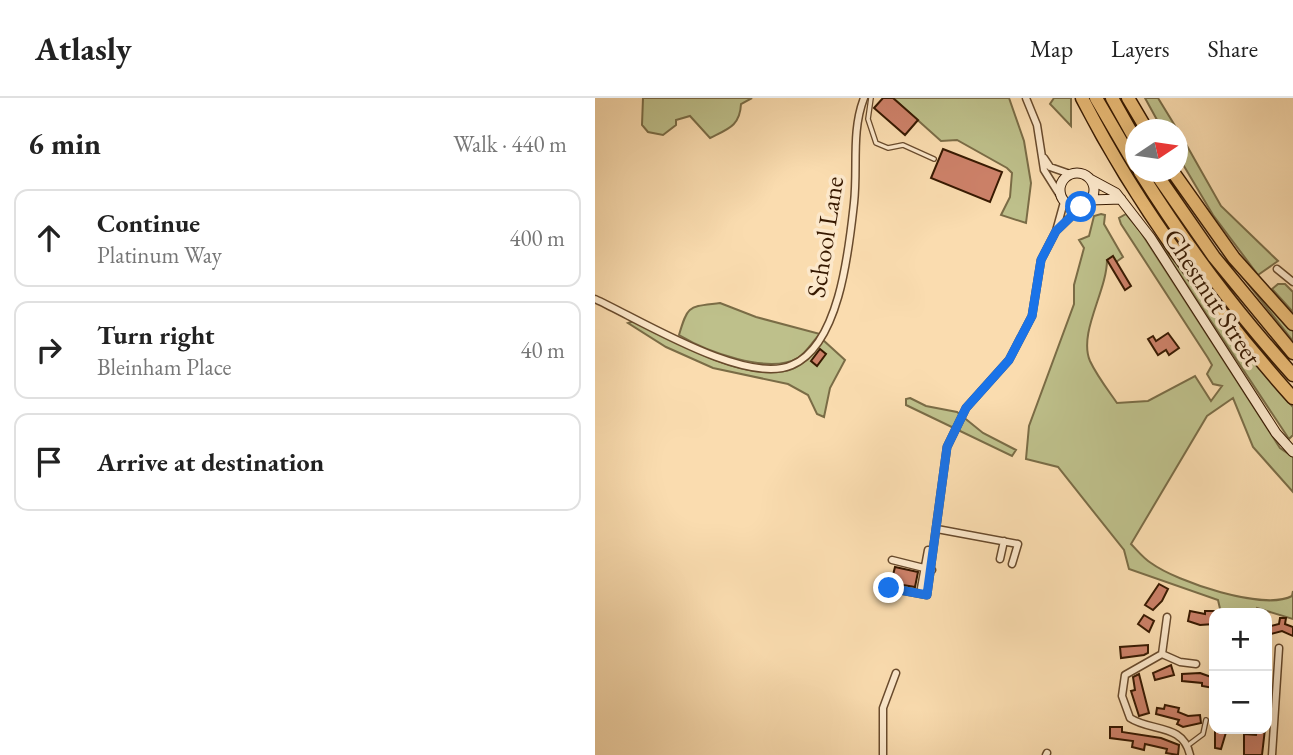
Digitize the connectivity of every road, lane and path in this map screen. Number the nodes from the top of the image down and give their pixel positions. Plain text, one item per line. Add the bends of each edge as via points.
1 (864, 98) edge
2 (871, 98) edge
3 (1027, 98) edge
4 (1082, 98) edge
5 (1096, 98) edge
6 (1112, 98) edge
7 (1128, 98) edge
8 (1140, 119) edge
9 (1125, 120) edge
10 (1125, 147) edge
11 (1042, 156) junction
12 (933, 159) dead end
13 (1070, 174) junction
14 (1090, 179) junction
15 (1146, 182) edge
16 (1163, 182) edge
17 (1180, 182) edge
18 (1063, 199) junction
19 (1121, 199) junction
20 (1091, 200) junction
21 (1081, 207) junction
22 (1056, 231) junction
23 (1277, 269) dead end
24 (1293, 282) edge
25 (595, 299) edge
26 (1293, 324) edge
27 (1293, 353) edge
28 (1293, 375) edge
29 (1293, 398) edge
30 (1293, 452) edge
31 (937, 529) junction
32 (1004, 541) junction
33 (928, 550) dead end
34 (1000, 559) dead end
35 (892, 560) dead end
36 (1012, 564) dead end
37 (928, 569) junction
38 (889, 588) dead end
39 (921, 588) dead end
40 (1167, 617) dead end
41 (1279, 648) dead end
42 (1163, 654) junction
43 (1196, 664) dead end
44 (896, 673) dead end
45 (1206, 720) dead end
46 (1187, 746) junction
47 (883, 755) edge
48 (1190, 755) edge
49 (1272, 755) edge

1 - 25 street, School Lane via 856,119 855,190 840,293 820,341 801,360 790,367 771,369 711,355
2 - 12 lane via 868,119 876,142 888,148 903,145
3 - 11 street
4 - 29 highway via 1131,185 1182,261
5 - 10 highway
6 - 9 highway
7 - 8 highway
11 - 13 street via 1051,167
11 - 18 street via 1044,170
13 - 14 street via 1081,173
13 - 18 street via 1060,186
14 - 19 street, Chestnut Street
14 - 20 street via 1094,189
15 - 28 highway via 1203,269
16 - 27 highway via 1237,288
17 - 26 highway via 1234,258
18 - 21 street via 1072,207
18 - 22 street
19 - 20 street
19 - 30 street, Chestnut Street
20 - 21 street
21 - 22 street
22 - 31 street via 1041,260 1032,316 1009,360 966,408 947,447
23 - 24 street
31 - 32 street
31 - 37 street
32 - 34 street
32 - 36 street via 1018,544
33 - 37 street
35 - 37 street
37 - 38 street via 927,595
37 - 39 street
40 - 42 street
41 - 49 street
42 - 43 street
42 - 46 street via 1125,675 1124,707 1135,722 1171,730
44 - 47 street via 883,708
45 - 46 lane via 1203,734
46 - 48 street

